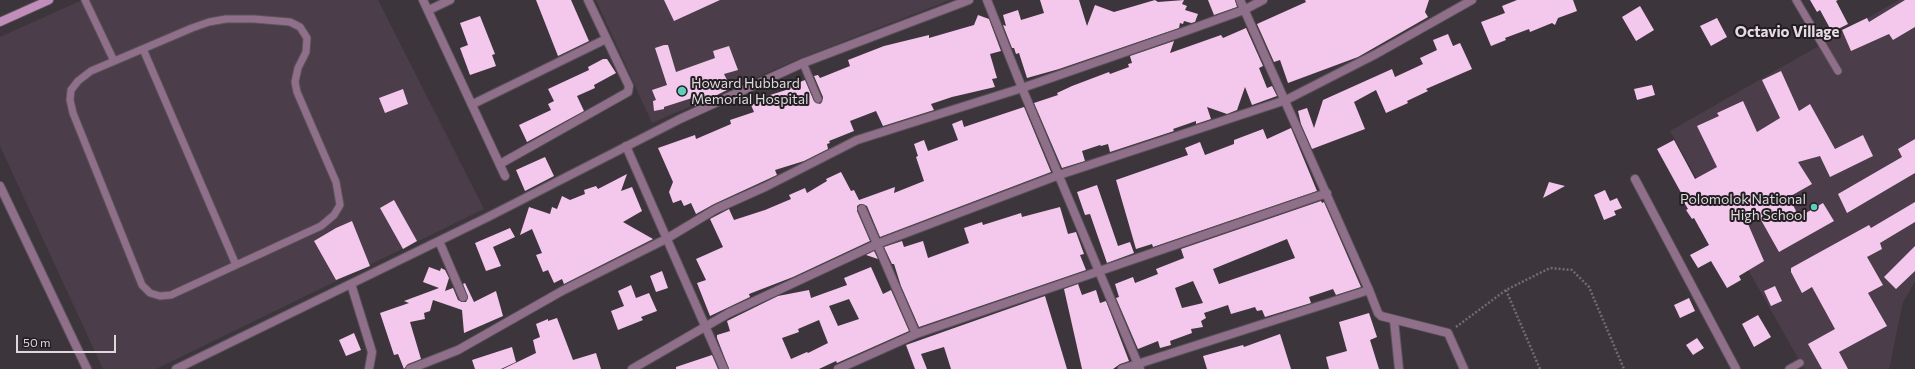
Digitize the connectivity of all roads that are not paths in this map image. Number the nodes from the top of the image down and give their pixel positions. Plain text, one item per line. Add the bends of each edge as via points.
1 (49, 0) edge
2 (85, 0) edge
3 (424, 0) edge
4 (450, 0) edge
5 (588, 0) edge
6 (969, 0) edge
7 (987, 0) edge
8 (1240, 0) edge
9 (1263, 0) edge
10 (1472, 0) edge
11 (1796, 0) edge
12 (428, 10) junction
13 (1244, 10) junction
14 (0, 22) edge
15 (606, 39) junction
16 (143, 49) junction
17 (114, 61) junction
18 (804, 63) junction
19 (1838, 71) dead end
20 (1022, 88) junction
21 (818, 99) dead end
22 (1286, 100) junction
23 (473, 104) junction
24 (626, 146) junction
25 (500, 164) junction
26 (1059, 175) junction
27 (505, 176) dead end
28 (1635, 179) dead end
29 (0, 186) edge
30 (1327, 193) junction
31 (862, 209) dead end
32 (666, 239) junction
33 (439, 241) junction
34 (877, 244) junction
35 (236, 265) junction
36 (1098, 272) junction
37 (351, 284) junction
38 (1370, 290) junction
39 (463, 296) dead end
40 (1394, 320) junction
41 (706, 326) junction
42 (916, 334) junction
43 (1800, 363) dead end
44 (1139, 366) edge
45 (87, 369) edge
46 (176, 369) edge
47 (369, 369) edge
48 (410, 369) edge
49 (632, 369) edge
50 (724, 369) edge
51 (838, 369) edge
52 (1122, 369) edge
53 (1399, 369) edge
54 (1464, 369) edge
55 (1736, 369) edge
56 (1789, 369) edge

1 - 14 main road
2 - 17 lane
3 - 12 street
4 - 12 street
5 - 15 street
6 - 18 street
7 - 20 street
8 - 13 street
9 - 13 street
10 - 22 street via 1376,54
11 - 19 lane
12 - 23 street
13 - 20 street
13 - 22 street
15 - 23 street
15 - 25 street via 628,86 628,92
16 - 17 lane
16 - 35 lane
16 - 35 lane via 192,28 226,19 254,18 290,22 300,27 307,38 306,52 298,68 295,82 336,182 340,204 334,214 320,226
17 - 35 lane via 91,71 78,81 71,90 70,100 142,285 150,293 160,296 171,295
18 - 21 lane
18 - 24 street
20 - 26 street
20 - 32 street via 857,140 765,188 716,209
22 - 26 street
22 - 30 street
23 - 25 street
24 - 32 street
24 - 33 street
25 - 27 street
26 - 34 street
26 - 36 street
28 - 55 street
29 - 45 street
30 - 36 street
30 - 38 street
31 - 34 street
32 - 41 street
32 - 48 street via 562,291 458,350
33 - 37 street
33 - 39 street
34 - 41 street via 764,295
34 - 42 street
36 - 42 street
36 - 44 street
37 - 46 street
37 - 47 street via 372,352
38 - 40 street via 1378,313
38 - 44 street
40 - 53 street
40 - 54 street via 1448,333
41 - 49 street
41 - 50 street
42 - 51 street
43 - 56 lane
44 - 52 street

